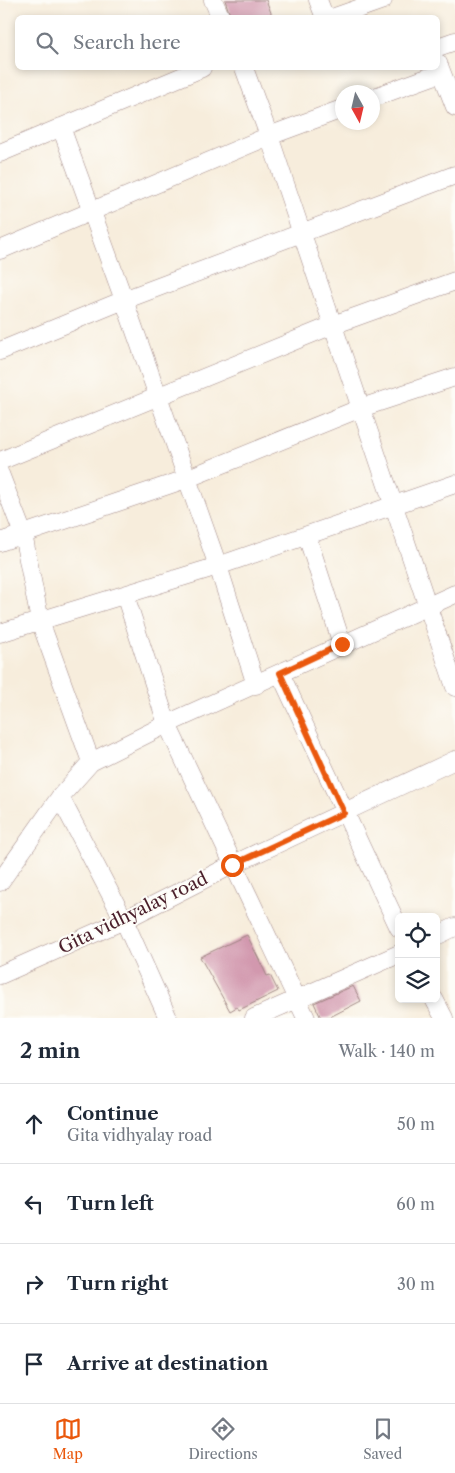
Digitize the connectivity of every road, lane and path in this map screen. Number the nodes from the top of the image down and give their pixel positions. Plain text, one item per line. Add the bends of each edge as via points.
1 (213, 0) edge
2 (318, 0) edge
3 (383, 0) edge
4 (220, 15) edge
5 (324, 15) edge
6 (340, 15) edge
7 (455, 41) edge
8 (440, 46) edge
9 (440, 68) edge
10 (197, 70) edge
11 (245, 70) edge
12 (435, 70) edge
13 (380, 94) edge
14 (455, 107) edge
15 (335, 112) edge
16 (61, 127) junction
17 (269, 136) junction
18 (0, 153) edge
19 (455, 176) edge
20 (93, 211) junction
21 (302, 233) junction
22 (0, 250) edge
23 (455, 281) edge
24 (124, 300) junction
25 (333, 325) junction
26 (0, 351) edge
27 (455, 377) edge
28 (158, 398) junction
29 (361, 408) junction
30 (0, 461) edge
31 (0, 474) edge
32 (186, 479) junction
33 (455, 484) edge
34 (394, 506) junction
35 (23, 534) junction
36 (306, 536) junction
37 (0, 542) edge
38 (218, 566) junction
39 (455, 594) edge
40 (125, 595) junction
41 (428, 607) junction
42 (40, 621) junction
43 (0, 633) edge
44 (342, 644) junction
45 (280, 673) junction
46 (256, 685) junction
47 (455, 687) edge
48 (167, 724) junction
49 (455, 760) edge
50 (91, 762) junction
51 (60, 797) junction
52 (344, 813) junction
53 (232, 865) junction
54 (0, 882) edge
55 (124, 920) junction
56 (395, 920) edge
57 (455, 927) edge
58 (440, 934) edge
59 (395, 956) edge
60 (0, 975) edge
61 (297, 999) junction
62 (436, 1003) edge
63 (168, 1018) edge
64 (254, 1018) edge
65 (306, 1018) edge
66 (444, 1018) edge

1 - 4 street
2 - 5 street
3 - 6 street
7 - 8 street
9 - 14 street
10 - 16 street
11 - 17 street
12 - 13 street
15 - 17 street
16 - 18 street
16 - 20 street
17 - 20 street
17 - 21 street
19 - 21 street
20 - 22 street
20 - 24 street
21 - 24 street
21 - 25 street
23 - 25 street
24 - 26 street
24 - 28 street
25 - 28 street
25 - 29 street
27 - 29 street
28 - 30 street
28 - 32 street
29 - 32 street
29 - 34 street
31 - 35 street
32 - 35 street
32 - 38 street
33 - 34 street
34 - 36 street
34 - 41 street
35 - 37 street
35 - 42 street
36 - 38 street
36 - 44 street
38 - 40 street
38 - 46 street
39 - 41 street
40 - 42 street
40 - 48 street
41 - 44 street
41 - 47 street
42 - 43 street
42 - 50 street
44 - 45 street
45 - 46 street
45 - 52 street
46 - 48 street
48 - 50 street
48 - 53 street
49 - 52 street, Gita vidhyalay road
50 - 51 street
51 - 54 street
51 - 55 street
52 - 53 street, Gita vidhyalay road
52 - 56 street
53 - 55 street, Gita vidhyalay road
53 - 61 street
55 - 60 street, Gita vidhyalay road
55 - 63 street
57 - 58 street
59 - 61 street
61 - 64 street
61 - 65 street
62 - 66 street

